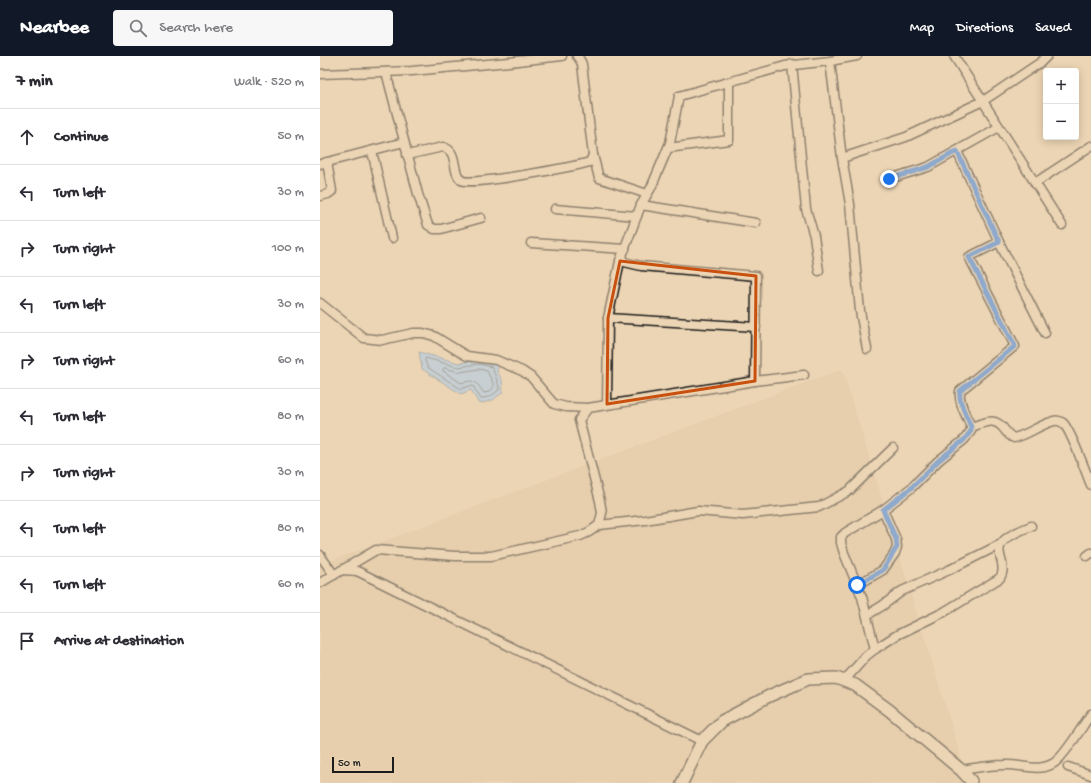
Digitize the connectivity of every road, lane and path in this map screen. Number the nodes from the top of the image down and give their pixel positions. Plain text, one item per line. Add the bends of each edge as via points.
1 (562, 56) edge
2 (577, 56) edge
3 (857, 56) edge
4 (954, 56) edge
5 (1047, 56) edge
6 (830, 61) junction
7 (792, 64) junction
8 (386, 72) junction
9 (320, 74) edge
10 (729, 82) junction
11 (983, 101) junction
12 (999, 127) junction
13 (404, 142) junction
14 (1091, 146) edge
15 (668, 148) junction
16 (372, 151) junction
17 (957, 151) junction
18 (408, 155) junction
19 (593, 155) junction
20 (842, 158) junction
21 (323, 163) edge
22 (889, 179) dead end
23 (1035, 183) junction
24 (647, 194) junction
25 (320, 196) edge
26 (641, 205) junction
27 (555, 209) dead end
28 (637, 216) junction
29 (481, 218) dead end
30 (756, 223) dead end
31 (1062, 225) dead end
32 (392, 238) dead end
33 (999, 242) junction
34 (531, 243) dead end
35 (625, 249) junction
36 (620, 262) junction
37 (819, 271) dead end
38 (320, 303) edge
39 (608, 318) junction
40 (756, 327) junction
41 (1045, 333) dead end
42 (867, 349) dead end
43 (804, 375) dead end
44 (755, 381) junction
45 (607, 404) junction
46 (588, 408) junction
47 (971, 427) junction
48 (893, 448) dead end
49 (1091, 485) edge
50 (883, 510) junction
51 (599, 525) junction
52 (1031, 526) dead end
53 (1001, 544) junction
54 (320, 554) edge
55 (341, 570) junction
56 (334, 575) junction
57 (320, 583) edge
58 (857, 585) junction
59 (867, 615) junction
60 (876, 649) junction
61 (844, 681) junction
62 (1091, 714) edge
63 (702, 740) junction
64 (1068, 767) dead end
65 (961, 770) junction
66 (1091, 775) edge
67 (971, 782) edge
68 (682, 783) edge

1 - 8 street
2 - 19 street via 582,64
3 - 6 street
4 - 11 street
5 - 11 street
6 - 7 street
6 - 20 street
7 - 10 street
7 - 37 street via 806,209 814,236
8 - 9 street
8 - 13 street
10 - 15 street via 679,96
10 - 15 street via 729,140
11 - 12 street
11 - 20 street via 906,137
12 - 17 street
12 - 23 street
13 - 16 street
13 - 18 street
14 - 23 street
15 - 24 street
16 - 21 street
16 - 32 street
17 - 22 street via 928,167
17 - 33 street
18 - 19 street via 447,148 453,155 460,180 470,182 590,162
18 - 29 street via 428,225 434,229 441,229
19 - 24 street via 599,178
20 - 42 street via 850,204 860,311
21 - 25 street via 332,191
23 - 31 street
24 - 26 street
26 - 28 street
26 - 30 street
27 - 28 street
28 - 35 street
33 - 41 street
33 - 47 street via 969,257 1015,346 960,391 960,401
34 - 35 street
35 - 36 street
36 - 39 street
36 - 40 street via 756,276
38 - 46 street via 364,338 382,340 413,333 434,336 468,356 496,360 522,371 558,405
39 - 40 street
39 - 45 street
40 - 44 street
43 - 44 street
44 - 45 street
45 - 46 street
46 - 51 street via 579,420 600,501 602,513
47 - 49 street via 996,421 1014,438 1050,422 1061,421 1075,445
47 - 50 street via 964,440
48 - 51 street via 849,491 820,507 742,515 698,511
50 - 58 street via 897,547 883,570
50 - 58 street via 841,537 844,553
51 - 55 street via 580,536 491,556 376,550
52 - 53 street via 1015,533
53 - 59 street via 902,591
53 - 60 street via 999,548 1003,570 1000,578
54 - 56 street
55 - 56 street
55 - 63 street via 357,571
56 - 57 street
58 - 59 street
59 - 60 street
60 - 61 street via 866,656
61 - 63 street via 836,678 808,679 722,721
61 - 65 street via 855,685 889,710
62 - 65 street via 1056,762 1045,768 1004,764
63 - 68 street
64 - 66 street
65 - 67 street

